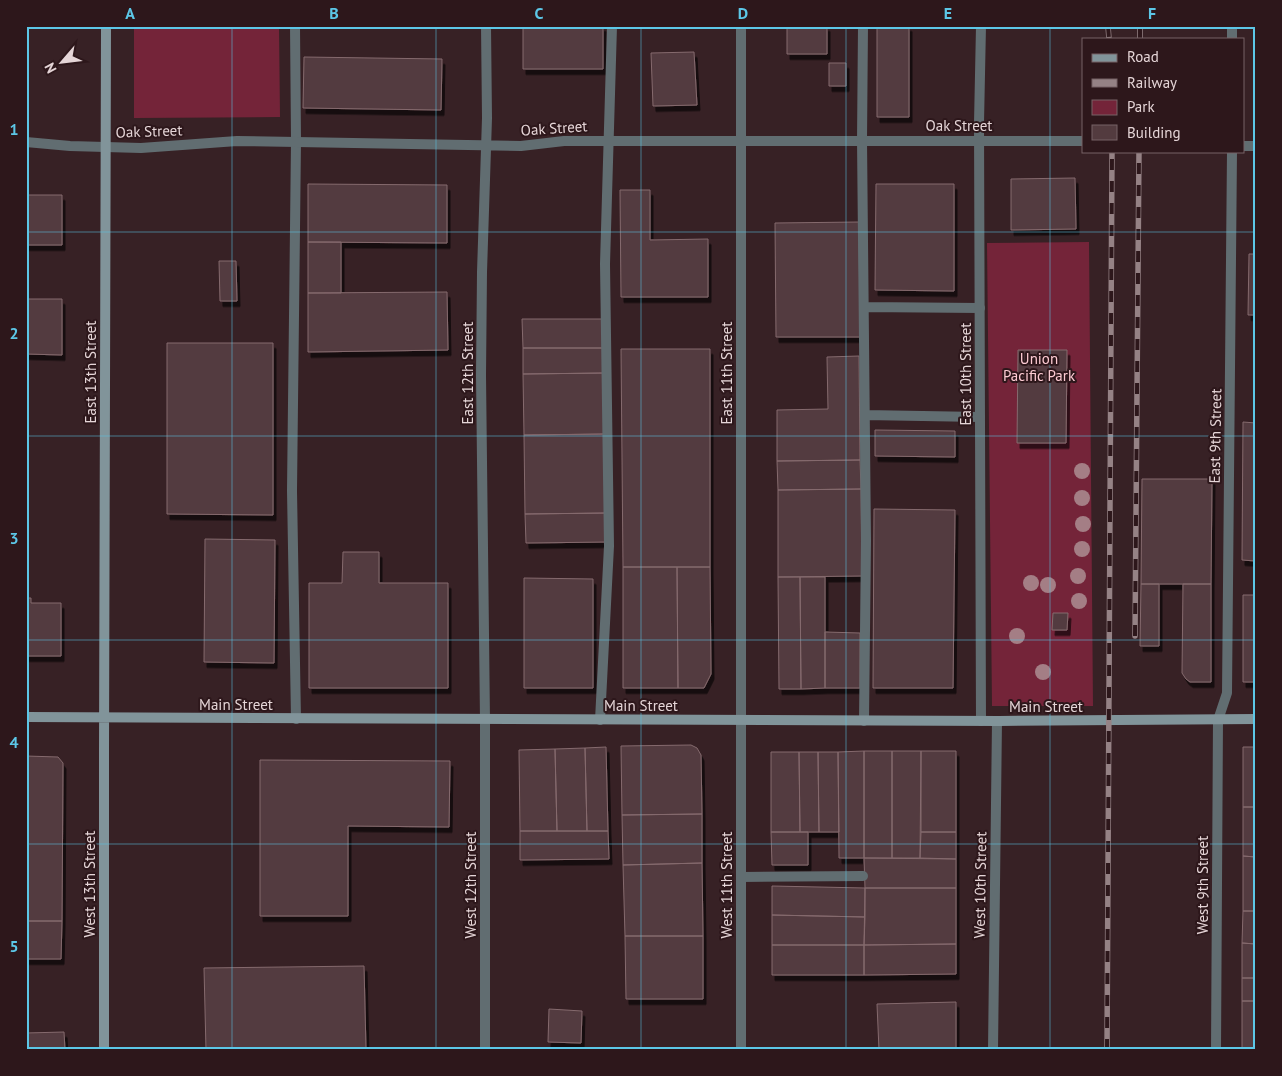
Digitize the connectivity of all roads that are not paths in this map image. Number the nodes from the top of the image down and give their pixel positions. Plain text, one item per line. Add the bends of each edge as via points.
1 (106, 26) edge
2 (295, 26) edge
3 (486, 26) edge
4 (612, 26) edge
5 (741, 26) edge
6 (863, 26) edge
7 (981, 26) edge
8 (741, 140) junction
9 (862, 140) junction
10 (979, 140) junction
11 (296, 141) junction
12 (608, 141) junction
13 (1082, 141) edge
14 (26, 142) edge
15 (486, 145) junction
16 (105, 147) junction
17 (1232, 152) edge
18 (864, 307) junction
19 (980, 308) junction
20 (865, 415) junction
21 (980, 417) junction
22 (26, 717) edge
23 (104, 717) junction
24 (296, 719) junction
25 (484, 720) junction
26 (600, 720) junction
27 (741, 720) junction
28 (1218, 720) junction
29 (1256, 720) edge
30 (864, 721) junction
31 (981, 721) junction
32 (997, 721) junction
33 (863, 876) dead end
34 (741, 877) junction
35 (104, 1050) edge
36 (485, 1050) edge
37 (741, 1050) edge
38 (993, 1050) edge
39 (1216, 1050) edge

1 - 16 street, East 13th Street
2 - 11 street
3 - 15 street, East 12th Street
4 - 12 street
5 - 8 street, East 11th Street
6 - 9 street
7 - 10 street, East 10th Street
8 - 9 street, Oak Street
8 - 12 street, Oak Street
8 - 27 street, East 11th Street
9 - 10 street, Oak Street
9 - 18 street
10 - 13 street, Oak Street
10 - 19 street, East 10th Street
11 - 15 street, Oak Street
11 - 16 street, Oak Street
11 - 24 street via 292,491
12 - 15 street, Oak Street
12 - 26 street via 605,264 609,546
14 - 16 street, Oak Street
15 - 25 street, East 12th Street via 481,365
16 - 23 street, East 13th Street
17 - 28 street, East 9th Street via 1227,692
18 - 19 street
18 - 20 street
19 - 21 street, East 10th Street
20 - 21 street
20 - 30 street
21 - 31 street, East 10th Street
22 - 23 street, Main Street
23 - 24 street, Main Street
23 - 35 street, West 13th Street
24 - 25 street, Main Street
25 - 26 street, Main Street
25 - 36 street, West 12th Street
26 - 27 street, Main Street
27 - 30 street, Main Street
27 - 34 street, West 11th Street
28 - 29 street, Main Street
28 - 32 street, Main Street
28 - 39 street, West 9th Street
30 - 31 street, Main Street
31 - 32 street, Main Street
32 - 38 street, West 10th Street
33 - 34 street
34 - 37 street, West 11th Street

